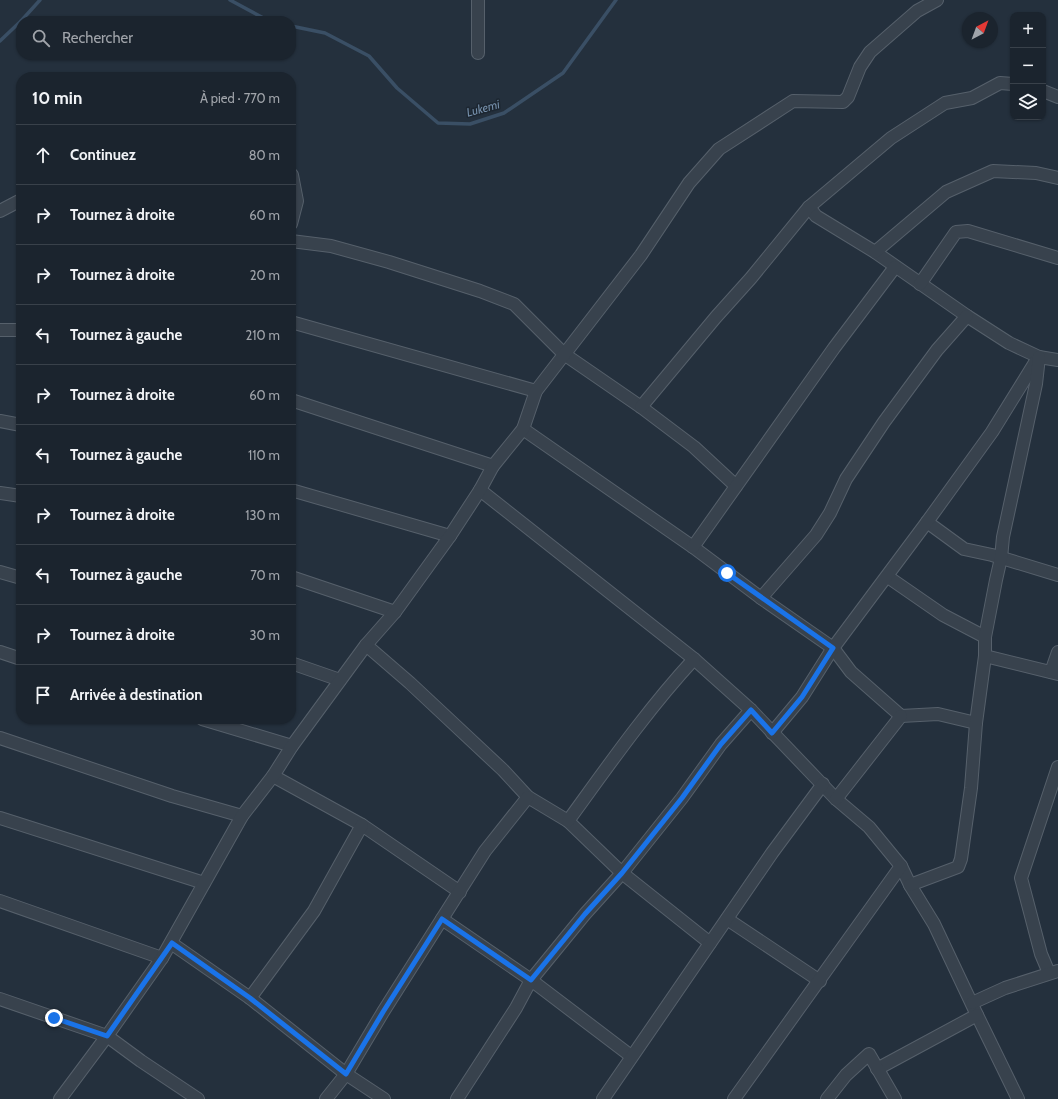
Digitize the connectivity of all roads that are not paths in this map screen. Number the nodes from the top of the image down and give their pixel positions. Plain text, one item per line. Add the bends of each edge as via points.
1 (478, 0) edge
2 (938, 0) edge
3 (478, 53) dead end
4 (1010, 84) edge
5 (1046, 92) edge
6 (1058, 97) edge
7 (1058, 178) edge
8 (16, 203) edge
9 (809, 207) junction
10 (0, 211) edge
11 (296, 242) edge
12 (874, 252) junction
13 (1058, 258) edge
14 (895, 267) junction
15 (920, 284) junction
16 (967, 316) junction
17 (296, 323) edge
18 (0, 330) edge
19 (16, 330) edge
20 (564, 354) junction
21 (1039, 357) junction
22 (1058, 360) edge
23 (536, 391) junction
24 (296, 402) edge
25 (641, 407) junction
26 (0, 421) edge
27 (16, 424) edge
28 (523, 429) junction
29 (493, 466) junction
30 (736, 486) junction
31 (480, 490) junction
32 (296, 491) edge
33 (0, 493) edge
34 (16, 495) edge
35 (927, 522) junction
36 (450, 536) junction
37 (693, 547) junction
38 (1001, 558) junction
39 (0, 572) edge
40 (1058, 575) edge
41 (16, 577) edge
42 (888, 577) junction
43 (296, 579) edge
44 (761, 598) junction
45 (395, 612) junction
46 (985, 637) junction
47 (366, 644) junction
48 (833, 648) junction
49 (0, 652) edge
50 (1058, 652) edge
51 (985, 656) junction
52 (16, 657) edge
53 (694, 660) junction
54 (296, 665) edge
55 (1054, 673) edge
56 (340, 680) junction
57 (751, 710) junction
58 (901, 716) junction
59 (976, 723) junction
60 (219, 724) edge
61 (772, 733) junction
62 (0, 738) edge
63 (292, 746) junction
64 (1058, 767) edge
65 (273, 776) junction
66 (823, 784) junction
67 (528, 796) junction
68 (836, 799) junction
69 (242, 816) junction
70 (0, 818) edge
71 (568, 821) junction
72 (362, 825) junction
73 (901, 866) junction
74 (622, 873) junction
75 (204, 883) junction
76 (910, 885) junction
77 (460, 892) junction
78 (0, 901) edge
79 (442, 919) junction
80 (727, 919) junction
81 (172, 943) junction
82 (710, 943) junction
83 (162, 958) junction
84 (1053, 972) edge
85 (531, 980) junction
86 (820, 981) junction
87 (250, 998) junction
88 (0, 999) edge
89 (972, 1003) junction
90 (977, 1015) junction
91 (107, 1036) junction
92 (631, 1056) junction
93 (877, 1069) junction
94 (346, 1074) junction
95 (60, 1099) edge
96 (198, 1099) edge
97 (326, 1099) edge
98 (384, 1099) edge
99 (457, 1099) edge
100 (603, 1099) edge
101 (734, 1099) edge
102 (827, 1099) edge
103 (895, 1099) edge
104 (1018, 1099) edge

1 - 3 street
2 - 20 street via 917,11 870,52 860,67 848,97 843,102 792,101 719,148 689,183 641,255
4 - 9 street via 1000,83 972,98 945,103 891,138
5 - 6 street
7 - 12 street via 1036,173 993,171 946,192
8 - 10 street
9 - 12 street via 816,216
9 - 25 street
11 - 20 street via 331,246 389,262 514,304
12 - 14 street
13 - 15 street via 968,231 956,232
14 - 15 street
14 - 30 street
15 - 16 street
16 - 21 street via 1009,343
16 - 44 street via 937,350 884,422 846,478 830,513 816,535
17 - 23 street
18 - 19 street
20 - 23 street
20 - 25 street
21 - 22 street
21 - 35 street via 992,432
21 - 38 street via 1036,384 1003,537
23 - 28 street
24 - 29 street
25 - 30 street via 694,447
26 - 27 street
28 - 29 street
28 - 37 street
29 - 31 street
30 - 37 street
31 - 36 street
31 - 53 street
32 - 36 street
33 - 34 street
35 - 38 street via 964,549
35 - 42 street
36 - 45 street
37 - 44 street
38 - 40 street
38 - 46 street
39 - 41 street
42 - 46 street via 943,615
42 - 48 street
43 - 45 street
44 - 48 street
45 - 47 street
46 - 51 street
47 - 56 street
47 - 67 street
48 - 58 street via 851,672
48 - 61 street via 802,697
49 - 52 street
50 - 55 street
51 - 55 street
51 - 59 street
53 - 57 street
53 - 71 street via 630,736
54 - 56 street
56 - 63 street
57 - 61 street
57 - 74 street via 721,744
58 - 59 street via 938,714
58 - 68 street
59 - 76 street via 971,788 958,868
60 - 63 street
61 - 66 street
62 - 69 street via 165,794
63 - 65 street
64 - 84 street via 1021,878 1042,954
65 - 69 street
65 - 72 street
66 - 68 street
66 - 80 street
67 - 71 street
67 - 77 street via 485,851
68 - 73 street via 869,827
69 - 75 street
70 - 75 street
71 - 74 street
72 - 77 street
72 - 87 street via 314,911
73 - 76 street
73 - 86 street
74 - 82 street
74 - 85 street
75 - 81 street
76 - 89 street via 934,924
77 - 79 street
78 - 83 street
79 - 85 street
79 - 94 street
80 - 82 street
80 - 86 street
81 - 83 street
81 - 87 street
82 - 92 street
83 - 91 street
84 - 89 street via 1005,988
85 - 92 street
85 - 99 street via 516,1008
86 - 101 street
87 - 94 street
88 - 91 street
89 - 90 street
90 - 93 street
90 - 104 street
91 - 95 street
91 - 96 street
92 - 100 street
93 - 102 street via 869,1054 846,1074
93 - 103 street
94 - 97 street
94 - 98 street

